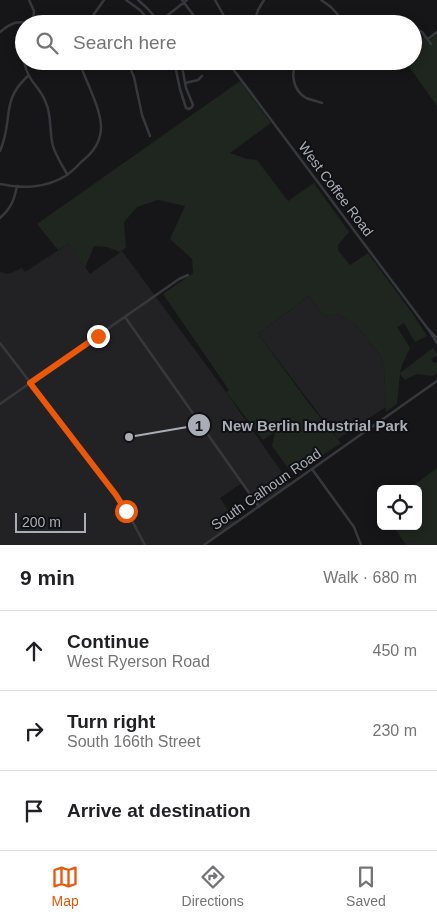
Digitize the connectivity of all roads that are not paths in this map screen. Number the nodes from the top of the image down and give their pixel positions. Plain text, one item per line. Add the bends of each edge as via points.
1 (29, 0) edge
2 (104, 0) edge
3 (126, 0) edge
4 (138, 0) edge
5 (187, 0) edge
6 (215, 0) edge
7 (264, 0) edge
8 (321, 0) edge
9 (183, 1) edge
10 (34, 15) edge
11 (93, 15) edge
12 (144, 15) edge
13 (153, 15) edge
14 (168, 15) edge
15 (193, 15) edge
16 (224, 15) edge
17 (257, 15) edge
18 (338, 15) edge
19 (15, 22) edge
20 (0, 32) edge
21 (422, 32) edge
22 (437, 32) edge
23 (428, 39) junction
24 (431, 44) dead end
25 (26, 70) edge
26 (82, 70) edge
27 (131, 70) edge
28 (176, 70) edge
29 (183, 70) edge
30 (234, 70) edge
31 (294, 70) edge
32 (28, 76) junction
33 (202, 76) dead end
34 (185, 83) junction
35 (14, 85) dead end
36 (322, 103) dead end
37 (4, 124) dead end
38 (150, 136) dead end
39 (0, 151) edge
40 (67, 174) junction
41 (0, 184) edge
42 (17, 186) junction
43 (0, 218) edge
44 (188, 275) dead end
45 (125, 317) junction
46 (428, 329) junction
47 (437, 338) edge
48 (0, 343) edge
49 (437, 343) edge
50 (437, 381) edge
51 (30, 383) junction
52 (0, 404) edge
53 (312, 469) junction
54 (259, 507) junction
55 (145, 545) edge
56 (204, 545) edge
57 (361, 545) edge

1 - 10 street
2 - 11 street
3 - 12 street
4 - 13 street
5 - 9 street
6 - 16 street
7 - 17 street
8 - 18 street
9 - 14 street
9 - 15 street
19 - 20 street
21 - 23 street
22 - 23 street
23 - 24 street
25 - 32 street
26 - 40 street via 99,114 101,130 92,152
27 - 38 street
28 - 34 street via 181,95 189,109 193,105
29 - 34 street
30 - 46 street, West Coffee Road
31 - 36 street via 297,90 305,97
32 - 35 street
32 - 40 street via 47,103 53,146
33 - 34 street
37 - 39 street
40 - 42 street via 40,185
41 - 42 street
42 - 43 street via 14,201
44 - 45 street
45 - 51 street
45 - 54 street
46 - 47 street, West Coffee Road
46 - 49 street, West Coffee Road
48 - 51 street
50 - 53 street, South Calhoun Road
51 - 52 street
51 - 55 street via 119,499
53 - 54 street, South Calhoun Road
53 - 57 street via 354,527
54 - 56 street, South Calhoun Road

